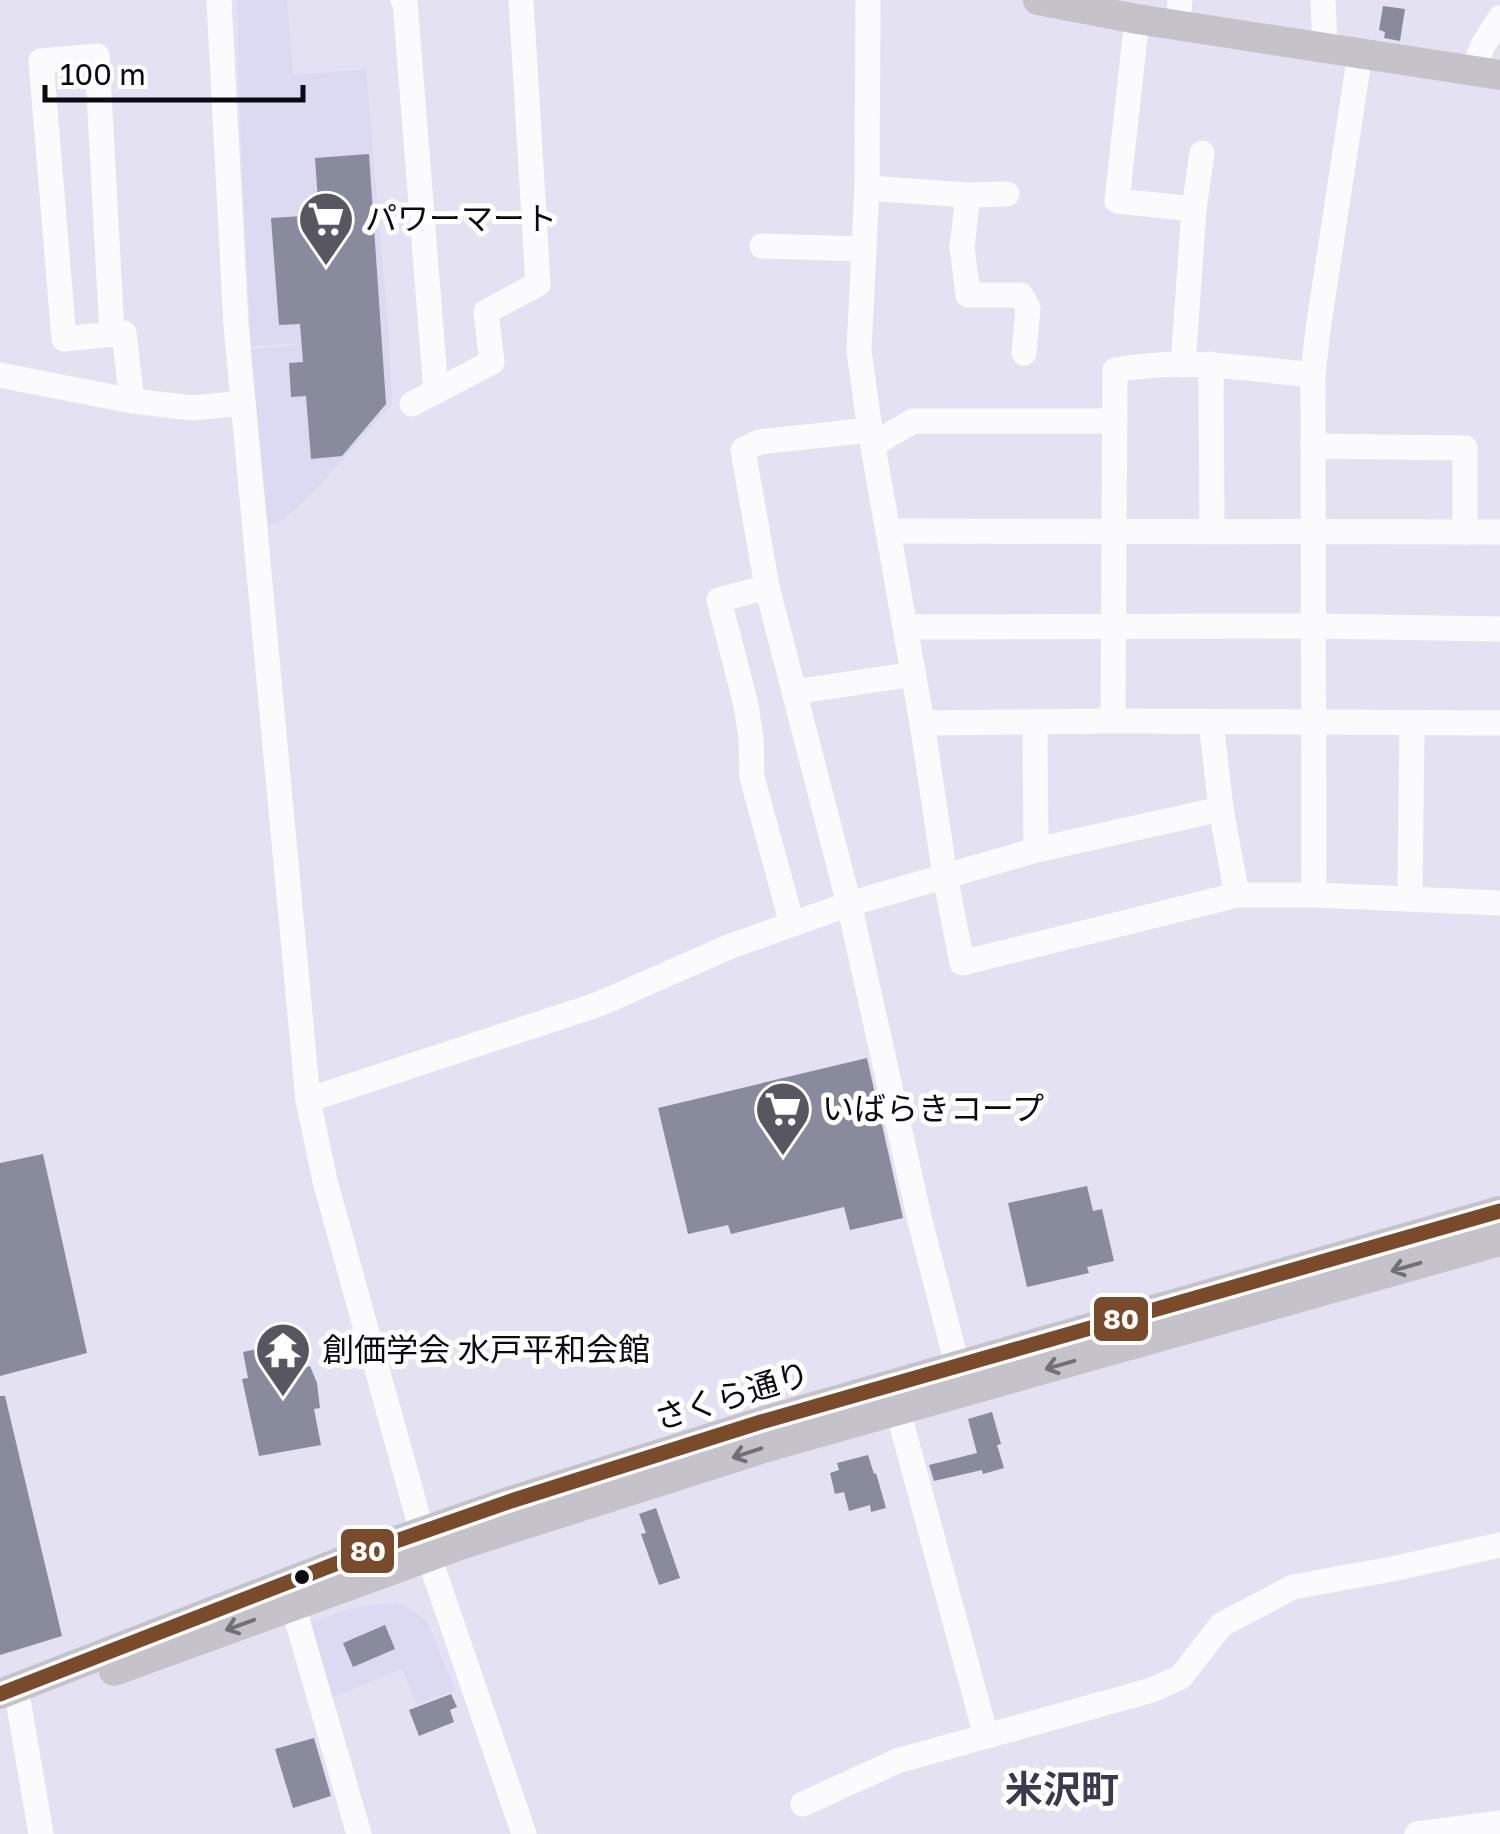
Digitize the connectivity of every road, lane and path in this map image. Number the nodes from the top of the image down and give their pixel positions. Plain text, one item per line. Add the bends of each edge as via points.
1 (219, 0) edge
2 (403, 0) edge
3 (521, 0) edge
4 (868, 0) edge
5 (1038, 0) edge
6 (1323, 0) edge
7 (1179, 12) edge
8 (1500, 18) edge
9 (1137, 19) junction
10 (1324, 48) junction
11 (1360, 54) junction
12 (1486, 73) edge
13 (1202, 152) dead end
14 (868, 188) junction
15 (1007, 194) dead end
16 (968, 196) junction
17 (1194, 209) junction
18 (762, 246) dead end
19 (864, 249) junction
20 (112, 334) junction
21 (1024, 354) dead end
22 (1210, 364) junction
23 (1183, 365) junction
24 (0, 374) edge
25 (1313, 375) junction
26 (436, 392) junction
27 (132, 401) junction
28 (243, 403) junction
29 (412, 404) dead end
30 (1115, 421) junction
31 (872, 437) junction
32 (1313, 446) junction
33 (1212, 530) junction
34 (889, 531) junction
35 (1115, 532) junction
36 (1312, 532) junction
37 (1465, 532) junction
38 (1500, 532) edge
39 (767, 587) junction
40 (1114, 626) junction
41 (1313, 626) junction
42 (906, 627) junction
43 (1500, 628) edge
44 (914, 674) junction
45 (794, 692) junction
46 (1113, 721) junction
47 (1035, 722) junction
48 (1212, 722) junction
49 (1314, 722) junction
50 (922, 723) junction
51 (1412, 723) junction
52 (1500, 723) edge
53 (1221, 809) junction
54 (1036, 850) junction
55 (945, 876) junction
56 (1237, 895) junction
57 (1314, 896) junction
58 (1410, 899) junction
59 (1500, 903) edge
60 (849, 904) junction
61 (792, 924) junction
62 (308, 1100) junction
63 (1500, 1221) edge
64 (960, 1380) junction
65 (898, 1411) junction
66 (426, 1544) junction
67 (1500, 1544) edge
68 (292, 1606) junction
69 (6, 1704) edge
70 (986, 1736) junction
71 (803, 1804) dead end
72 (1500, 1823) edge
73 (41, 1834) edge
74 (359, 1834) edge
75 (524, 1834) edge
76 (1417, 1834) edge

1 - 28 street
2 - 26 street
3 - 26 street via 538,284 486,312 492,362
4 - 14 street
5 - 9 main road
6 - 10 street
7 - 9 main road
7 - 10 main road
8 - 12 street via 1483,45
9 - 17 street via 1117,200
10 - 11 main road
11 - 12 main road
11 - 25 street
13 - 17 street
14 - 16 street
14 - 19 street
15 - 16 street
16 - 21 street via 962,247 968,295 1021,295 1028,308
17 - 23 street
18 - 19 street
19 - 31 street via 859,351
20 - 20 street via 64,339 41,60 97,56
20 - 27 street via 124,333
22 - 23 street
22 - 25 street
22 - 33 street
23 - 30 street via 1115,370
24 - 27 street
25 - 32 street
26 - 29 street
27 - 28 street via 194,408
28 - 62 street
30 - 31 street via 913,421
30 - 35 street
31 - 34 street
31 - 39 street via 760,442 743,450
32 - 36 street
32 - 37 street via 1465,448
33 - 35 street
33 - 36 street
34 - 35 street
34 - 42 street
35 - 40 street
36 - 37 street
36 - 41 street
37 - 38 street
39 - 45 street
39 - 61 street via 718,600 746,706 752,777
40 - 41 street
40 - 42 street
40 - 46 street
41 - 43 street
41 - 49 street
42 - 44 street
44 - 45 street
44 - 50 street
45 - 60 street
46 - 47 street
46 - 48 street
47 - 50 street
47 - 54 street
48 - 49 street
48 - 53 street
49 - 51 street
49 - 57 street
50 - 55 street
51 - 52 street
51 - 58 street
53 - 54 street
53 - 56 street
54 - 55 street
55 - 56 street via 962,963
55 - 60 street
56 - 57 street
57 - 58 street
58 - 59 street
60 - 61 street
60 - 64 street
61 - 62 street via 599,1004
62 - 66 street
63 - 64 main road, さくら通り
64 - 65 main road, さくら通り
64 - 66 main road, さくら通り via 761,1422 457,1518
65 -> 66 main road, さくら通り via 496,1533
65 - 70 street
66 - 68 main road, さくら通り
66 - 69 main road, さくら通り
66 - 75 street
67 - 70 street via 1293,1587 1221,1625 1181,1676
68 -> 69 main road, さくら通り
68 - 74 street
69 - 73 street
70 - 71 street via 897,1762
72 - 76 street

